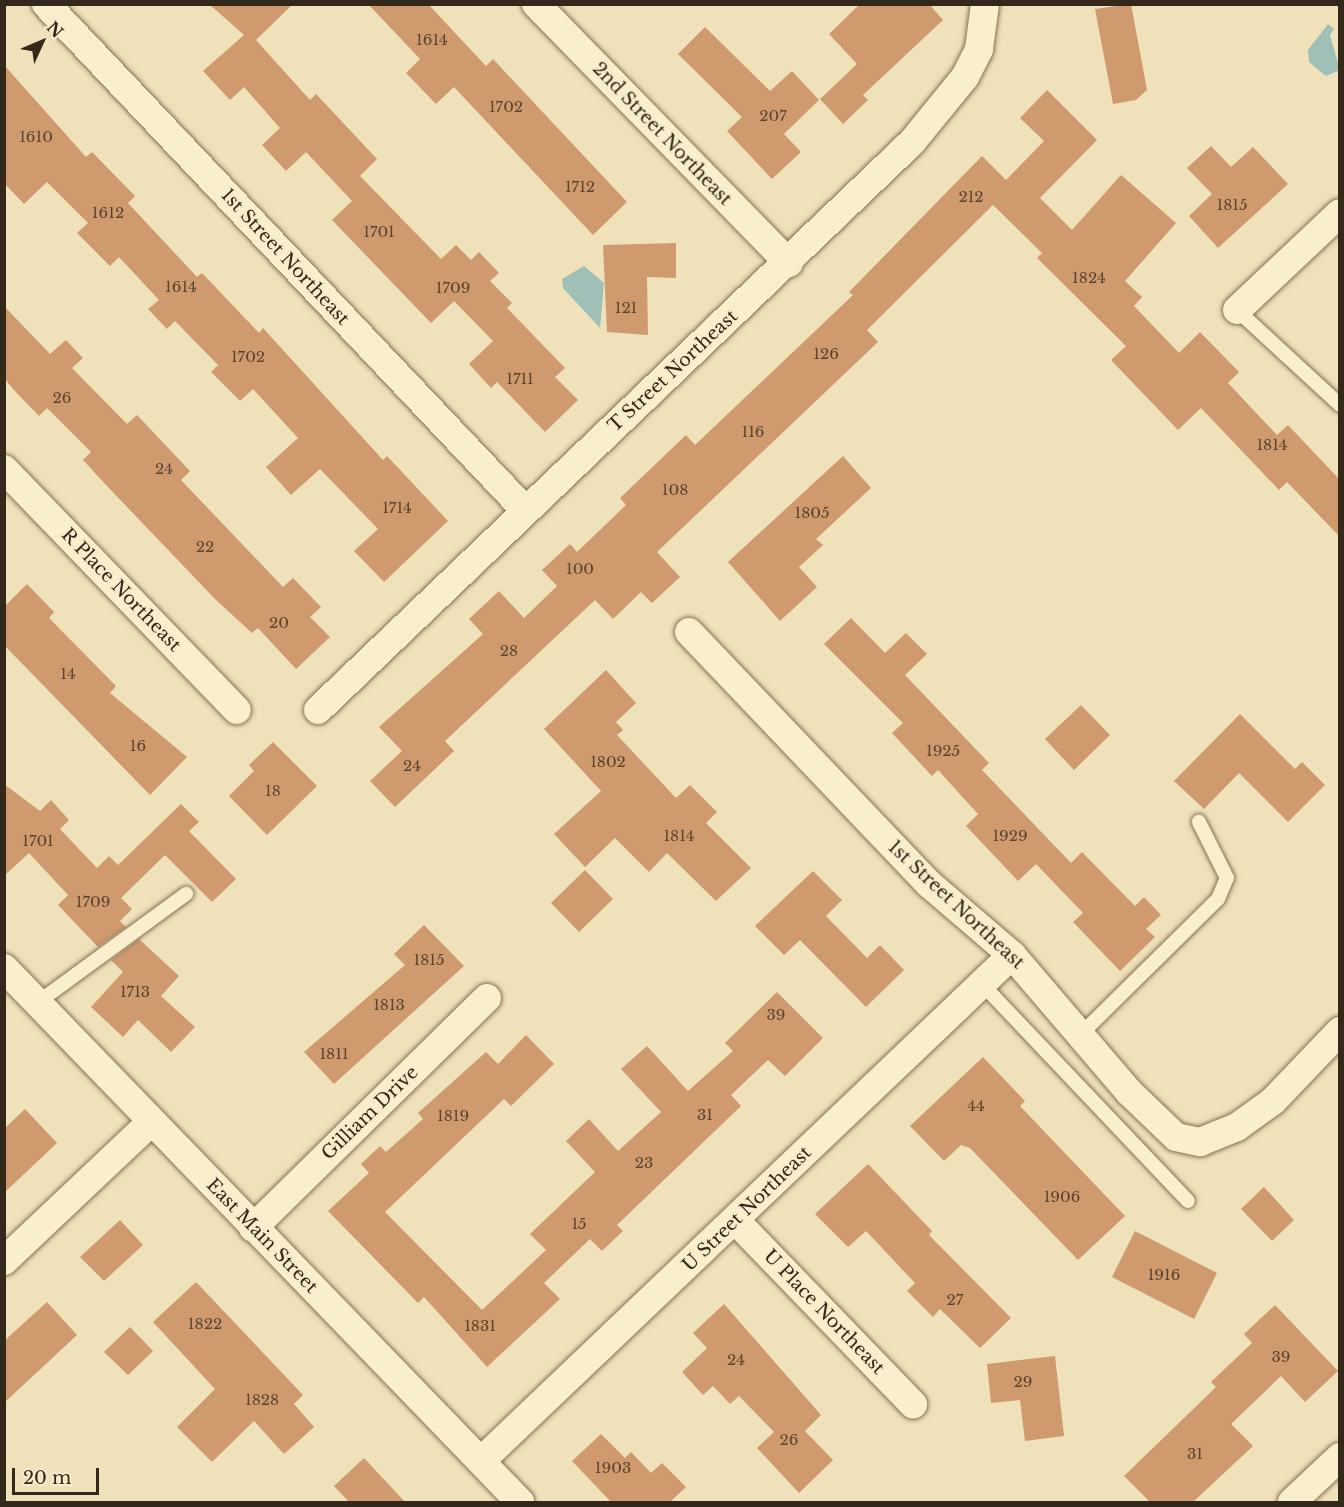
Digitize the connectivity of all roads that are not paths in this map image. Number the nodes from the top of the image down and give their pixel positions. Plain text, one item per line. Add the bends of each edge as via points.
1 (46, 4) edge
2 (536, 4) edge
3 (985, 4) edge
4 (1340, 213) edge
5 (789, 263) junction
6 (1237, 310) joint
7 (1340, 405) edge
8 (4, 469) edge
9 (525, 510) junction
10 (689, 632) dead end
11 (237, 710) dead end
12 (318, 710) dead end
13 (1199, 822) dead end
14 (186, 894) dead end
15 (1012, 955) junction
16 (4, 968) edge
17 (982, 984) junction
18 (487, 998) dead end
19 (36, 1003) junction
20 (1340, 1031) edge
21 (1080, 1035) junction
22 (151, 1122) junction
23 (1188, 1201) dead end
24 (736, 1221) junction
25 (253, 1228) junction
26 (4, 1261) edge
27 (913, 1404) dead end
28 (1340, 1457) edge
29 (481, 1461) junction
30 (520, 1503) edge
31 (1292, 1503) edge

1 - 9 street, 1st Street Northeast
2 - 5 street, 2nd Street Northeast
3 - 5 street, T Street Northeast via 979,49 946,104
4 - 6 street
5 - 9 street, T Street Northeast
6 - 7 lane
8 - 11 street, R Place Northeast
9 - 12 street, T Street Northeast
10 - 15 street, 1st Street Northeast via 928,883
13 - 21 lane via 1227,878 1218,899
14 - 19 lane
15 - 17 street, U Street Northeast
15 - 21 street, 1st Street Northeast
16 - 19 street, East Main Street
17 - 23 lane
17 - 24 street, U Street Northeast
18 - 25 street, Gilliam Drive
19 - 22 street, East Main Street
20 - 21 street, 1st Street Northeast via 1273,1101 1228,1132 1200,1142 1183,1140 1161,1126
22 - 25 street, East Main Street
22 - 26 street
24 - 27 street, U Place Northeast
24 - 29 street, U Street Northeast
25 - 29 street, East Main Street
28 - 31 street
29 - 30 street, East Main Street

